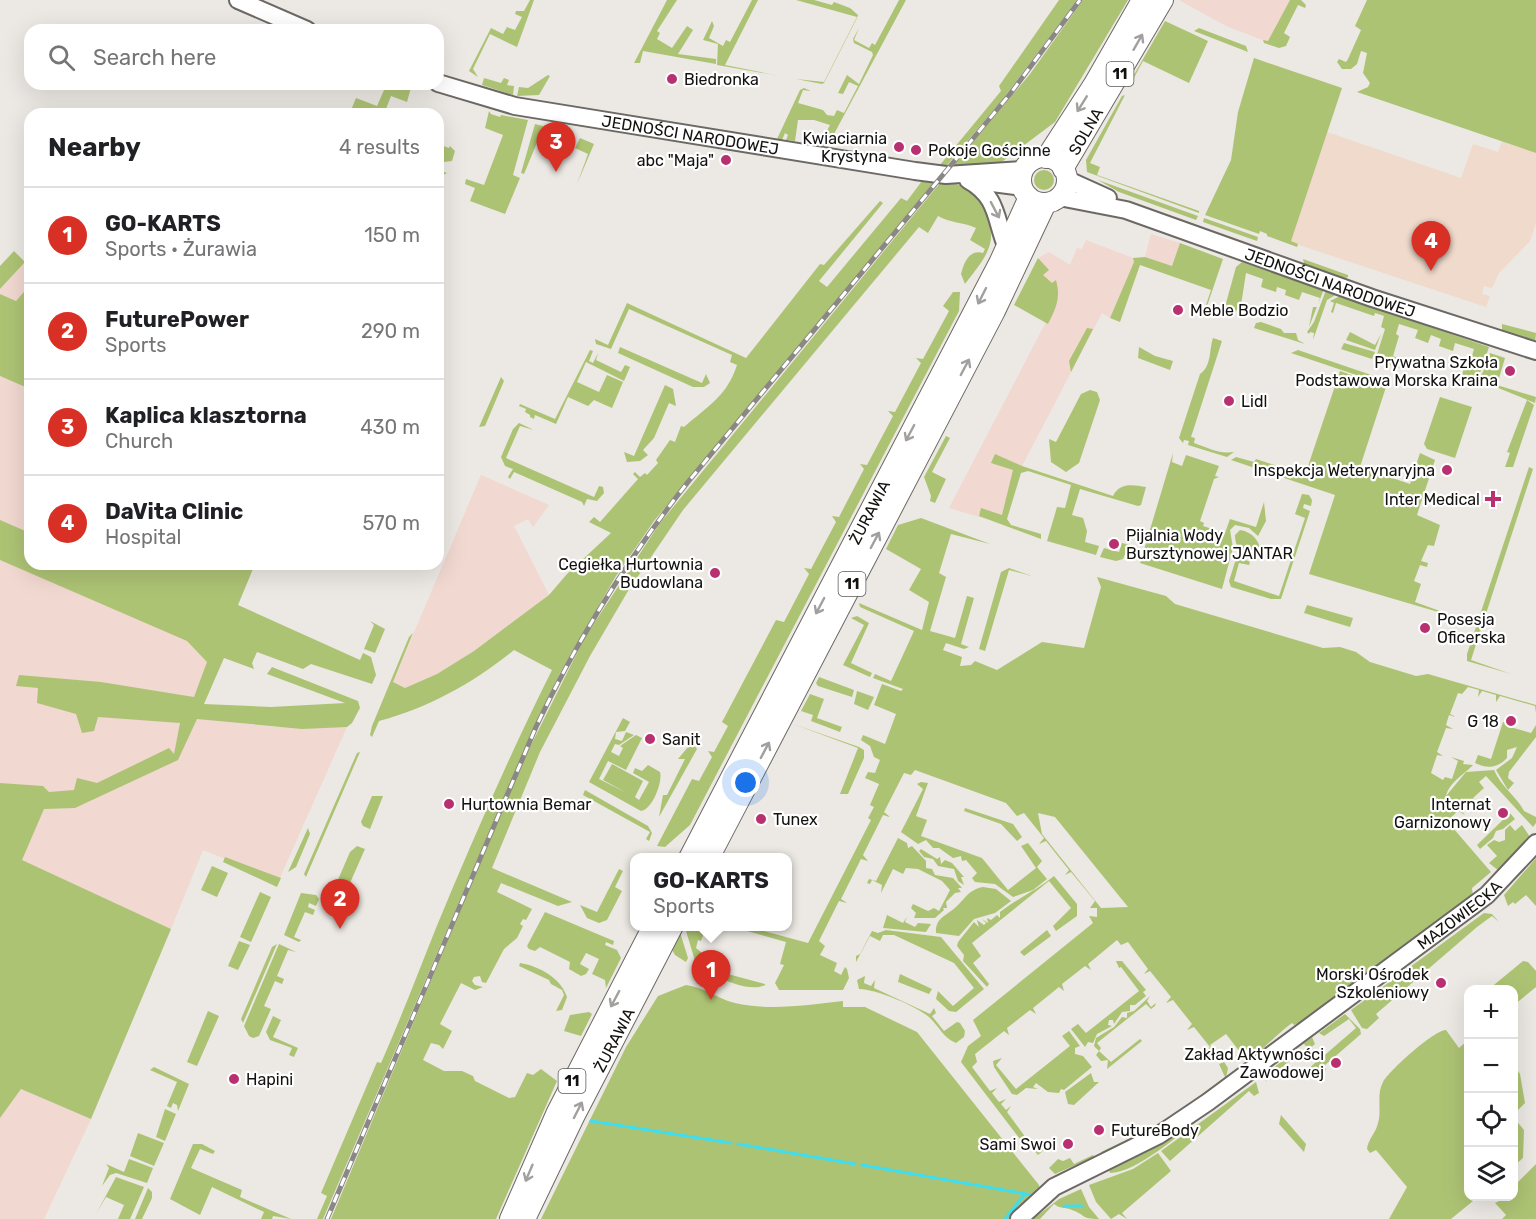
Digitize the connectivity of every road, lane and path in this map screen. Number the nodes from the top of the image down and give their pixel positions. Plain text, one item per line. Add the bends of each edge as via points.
1 (238, 0) edge
2 (1142, 0) edge
3 (1163, 0) edge
4 (293, 24) edge
5 (444, 85) edge
6 (946, 175) junction
7 (968, 180) junction
8 (1044, 186) junction
9 (1007, 248) junction
10 (1536, 351) edge
11 (1536, 843) edge
12 (692, 853) edge
13 (712, 853) edge
14 (651, 931) edge
15 (671, 931) edge
16 (510, 1219) edge
17 (525, 1219) edge
18 (1019, 1219) edge

1 - 4 street
2 -> 8 main road, SOLNA / 11 via 1046,158 1033,161
8 -> 3 main road, SOLNA / 11
5 - 6 street, JEDNOŚCI NARODOWEJ via 515,106
6 - 7 street, JEDNOŚCI NARODOWEJ
6 - 8 street, JEDNOŚCI NARODOWEJ
7 - 8 street, JEDNOŚCI NARODOWEJ
7 -> 9 street via 994,206
8 - 9 main road, ŻURAWIA / 11
8 - 10 street, JEDNOŚCI NARODOWEJ via 1126,210 1372,298
13 -> 8 main road, ŻURAWIA / 11 via 994,311
9 -> 12 main road, ŻURAWIA / 11
11 - 18 street, MAZOWIECKA via 1487,895 1208,1102 1149,1140 1054,1187
14 -> 16 main road, ŻURAWIA / 11 via 556,1112
17 -> 15 main road, ŻURAWIA / 11

